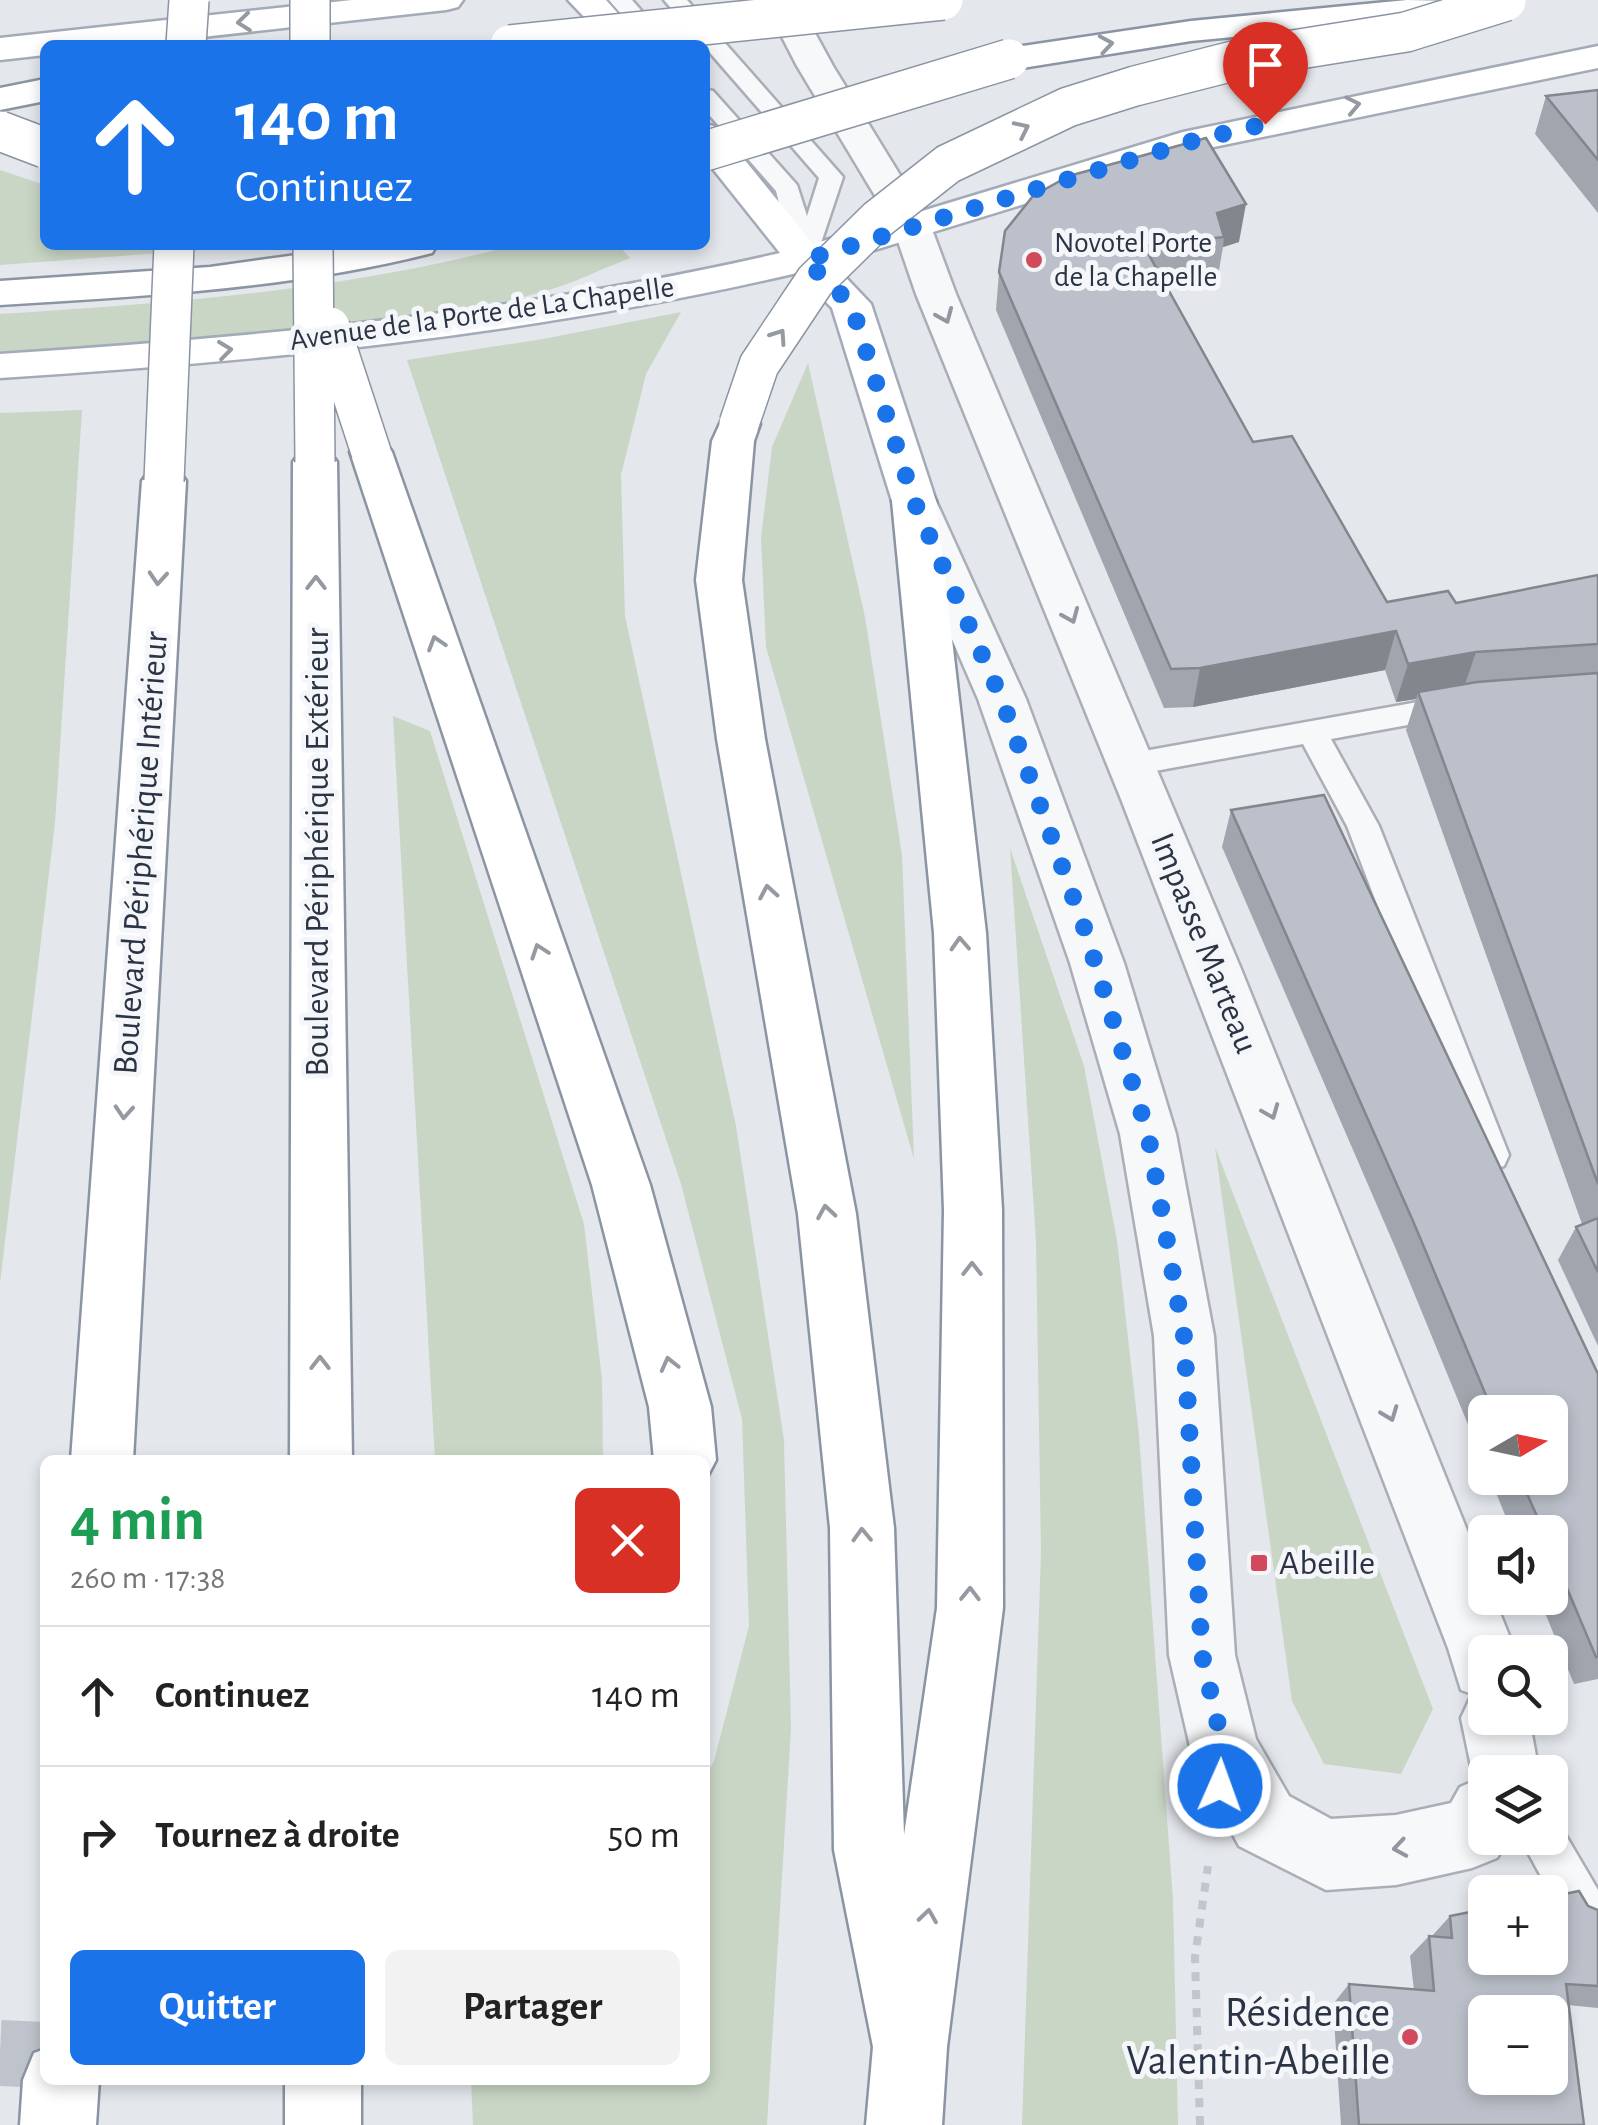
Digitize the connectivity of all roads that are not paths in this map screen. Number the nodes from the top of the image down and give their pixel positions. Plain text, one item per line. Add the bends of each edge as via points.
1 (188, 0) edge
2 (310, 0) edge
3 (446, 0) edge
4 (585, 0) edge
5 (620, 0) edge
6 (675, 0) edge
7 (780, 0) edge
8 (943, 0) edge
9 (1514, 0) edge
10 (1506, 1) edge
11 (82, 40) edge
12 (186, 40) edge
13 (310, 40) edge
14 (558, 40) edge
15 (625, 40) edge
16 (656, 40) edge
17 (40, 45) edge
18 (0, 49) edge
19 (1598, 57) edge
20 (1010, 59) junction
21 (40, 91) edge
22 (0, 99) edge
23 (710, 102) edge
24 (710, 117) edge
25 (40, 125) edge
26 (0, 134) edge
27 (710, 141) edge
28 (40, 146) edge
29 (710, 149) edge
30 (933, 218) junction
31 (174, 250) edge
32 (395, 250) edge
33 (805, 260) junction
34 (314, 261) edge
35 (0, 293) edge
36 (0, 366) edge
37 (914, 501) junction
38 (1482, 704) edge
39 (1312, 733) junction
40 (1133, 764) junction
41 (1504, 1190) edge
42 (102, 1455) edge
43 (321, 1455) edge
44 (685, 1455) edge
45 (1477, 1635) edge
46 (1468, 1833) edge
47 (1552, 1855) edge
48 (1583, 1908) edge
49 (910, 2047) junction
50 (61, 2085) edge
51 (323, 2085) edge
52 (58, 2125) edge
53 (324, 2125) edge
54 (904, 2125) edge

1 - 12 main road, bridge
2 - 13 main road, bridge
3 -> 11 main road
4 - 15 main road
5 - 16 lane
6 - 33 lane via 830,177
7 - 30 street, Impasse Marteau
8 - 14 main road, bridge
9 - 10 main road, bridge
20 -> 10 main road, bridge via 1190,31
49 -> 10 main road, bridge via 869,1850 862,1528 827,1214 718,580 733,441 759,365 816,281 878,219 948,164 1068,107 1135,86 1249,57 1406,32
17 -> 18 main road
30 -> 19 main road, Avenue de la Porte de La Chapelle via 1196,140
20 - 24 main road, bridge
20 - 29 main road, bridge
21 - 22 main road
23 - 33 lane via 788,190
25 - 26 main road
26 - 28 main road, bridge
27 - 33 main road
30 - 33 main road, Avenue de la Porte de La Chapelle
30 -> 40 street, Impasse Marteau via 936,294
31 -> 42 main road, Boulevard Périphérique Intérieur, bridge
32 - 35 main road via 220,279
36 -> 33 main road, Avenue de la Porte de La Chapelle via 202,353 484,318
33 - 37 main road via 851,304
43 -> 34 main road, Boulevard Périphérique Extérieur, bridge
44 -> 34 main road, bridge via 680,1408 621,1185 371,452
46 -> 37 street via 1396,1850 1326,1855 1264,1821 1224,1751 1202,1655 1184,1336 1148,1134 1002,700
49 -> 37 main road via 970,1608 973,1210 960,933
38 - 39 lane
39 - 40 lane
39 - 41 lane via 1363,826
40 -> 45 street, Impasse Marteau
47 - 48 lane
49 - 54 main road
50 - 52 main road
51 - 53 main road

